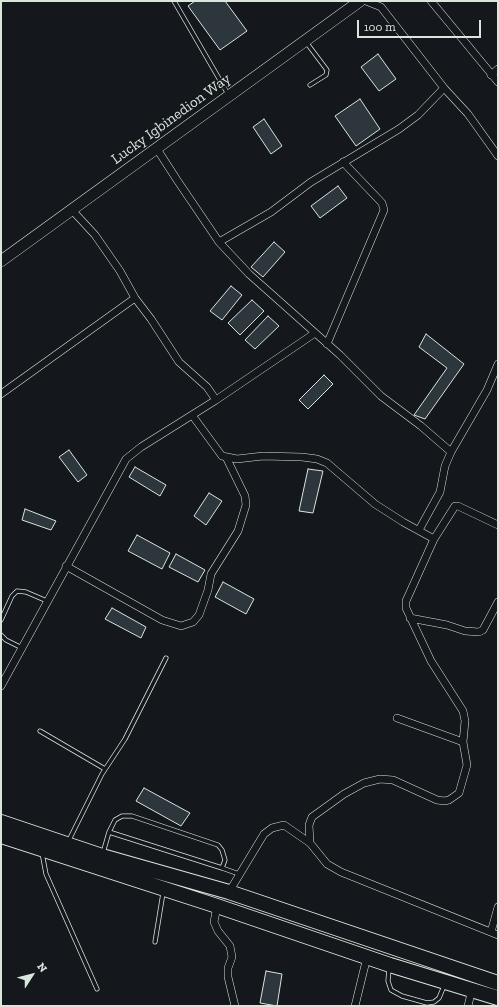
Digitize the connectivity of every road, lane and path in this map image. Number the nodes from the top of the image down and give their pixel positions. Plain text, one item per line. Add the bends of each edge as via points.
1 (174, 1) edge
2 (360, 1) edge
3 (366, 1) edge
4 (431, 1) edge
5 (305, 40) junction
6 (498, 69) edge
7 (491, 76) junction
8 (498, 82) edge
9 (310, 85) dead end
10 (444, 88) junction
11 (229, 95) junction
12 (157, 149) junction
13 (498, 156) edge
14 (343, 162) junction
15 (71, 209) junction
16 (219, 242) junction
17 (1, 261) edge
18 (134, 298) junction
19 (315, 333) junction
20 (327, 344) junction
21 (498, 364) edge
22 (1, 394) edge
23 (216, 400) junction
24 (192, 415) junction
25 (451, 452) junction
26 (226, 457) junction
27 (498, 525) edge
28 (419, 530) junction
29 (434, 539) junction
30 (66, 566) junction
31 (47, 601) junction
32 (498, 602) edge
33 (410, 618) junction
34 (1, 620) edge
35 (1, 634) edge
36 (22, 648) junction
37 (166, 658) dead end
38 (1, 686) edge
39 (397, 718) dead end
40 (40, 731) dead end
41 (463, 742) junction
42 (105, 768) junction
43 (1, 822) edge
44 (110, 832) junction
45 (1, 836) edge
46 (310, 843) junction
47 (67, 845) junction
48 (42, 850) junction
49 (102, 856) junction
50 (222, 868) junction
51 (239, 874) junction
52 (164, 890) junction
53 (229, 892) junction
54 (217, 906) junction
55 (498, 907) edge
56 (495, 934) edge
57 (155, 942) dead end
58 (393, 956) junction
59 (367, 957) junction
60 (445, 983) junction
61 (498, 983) edge
62 (97, 989) dead end
63 (472, 989) junction
64 (498, 998) edge
65 (235, 1006) edge
66 (355, 1006) edge
67 (468, 1006) edge

1 - 11 lane
2 - 5 street, Lucky Igbinedion Way
3 - 10 street via 381,7
4 - 7 street
5 - 9 lane via 327,70 326,75
5 - 11 street, Lucky Igbinedion Way
6 - 7 street
7 - 8 street
10 - 13 street via 468,114
10 - 14 street via 418,115 399,129
11 - 12 street, Lucky Igbinedion Way
12 - 15 street, Lucky Igbinedion Way
12 - 16 street
14 - 16 street via 271,212
14 - 20 street via 382,203 384,210
15 - 17 street, Lucky Igbinedion Way
15 - 18 street via 104,247
16 - 19 street via 249,274
18 - 22 street
18 - 23 street via 179,362 207,387
19 - 20 street
19 - 23 street
20 - 25 street via 381,396
21 - 25 street via 487,390
23 - 24 street
24 - 26 street via 215,448
24 - 30 street via 126,459
25 - 28 street via 445,466 440,492
26 - 28 street via 317,459 326,463 376,504
26 - 30 street via 245,496 246,505 238,531 211,574 199,615 193,622 181,626 162,620
27 - 29 street via 455,506
28 - 29 street
29 - 33 street via 406,602
30 - 31 street
31 - 34 lane via 17,591
31 - 36 street
32 - 33 street via 483,630 479,632
33 - 41 street via 431,661 463,711
35 - 36 lane via 6,640
36 - 38 street
37 - 42 lane via 125,739
39 - 41 street
40 - 42 lane
41 - 46 street via 467,765 464,780 459,793 449,800 436,800 393,780 380,779 364,783 312,817 309,825
42 - 47 lane
43 - 47 highway
44 - 49 lane
44 - 50 lane
44 - 50 lane via 115,820 122,816 142,818 218,845 225,860
45 - 48 highway
46 - 51 street via 284,825 272,828 264,834
46 - 56 street via 327,864 341,872
47 - 49 highway
48 - 52 highway
48 - 62 lane via 46,874
49 - 53 highway
50 - 51 lane
51 - 53 street
52 - 54 highway
52 - 57 lane
53 - 58 highway
54 - 59 highway
54 - 65 street via 214,922 230,946 232,957 228,977
55 - 56 street
58 - 59 highway
58 - 60 highway
58 - 60 lane via 387,974 388,981 391,990 402,996 427,1003 434,1002 439,998
58 - 61 highway
59 - 66 street
60 - 63 highway
63 - 64 highway
63 - 67 street

